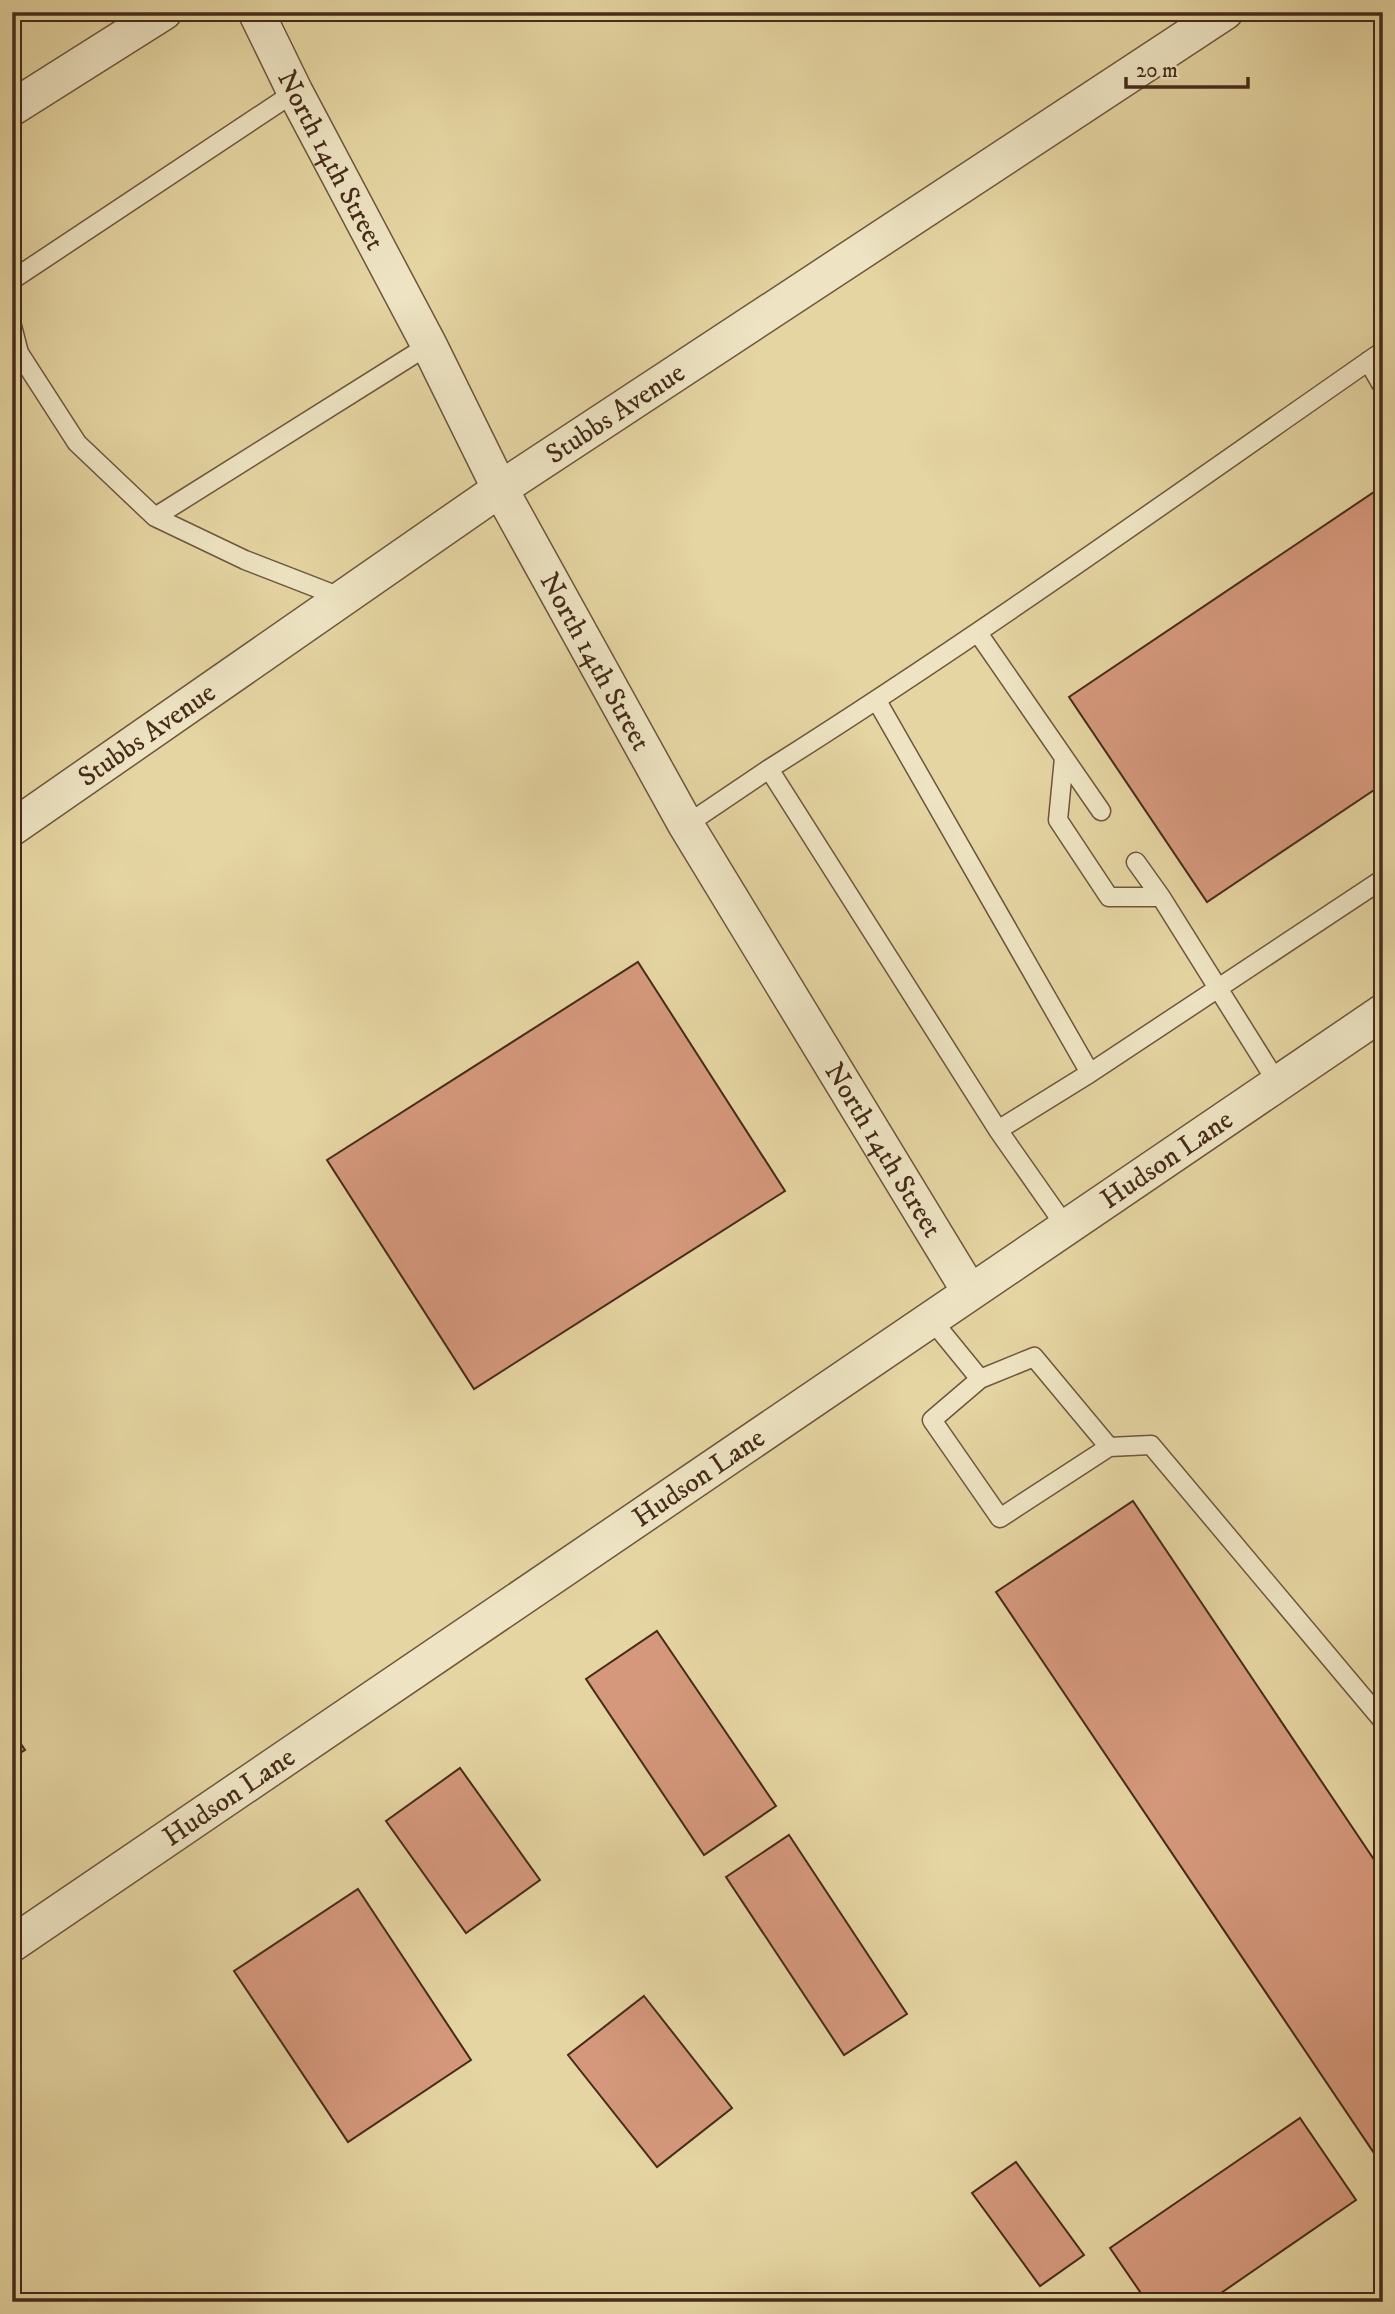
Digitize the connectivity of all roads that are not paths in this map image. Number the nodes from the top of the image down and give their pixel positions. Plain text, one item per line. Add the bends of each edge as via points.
1 (164, 12) edge
2 (256, 12) edge
3 (1225, 12) edge
4 (295, 92) junction
5 (12, 108) edge
6 (12, 280) edge
7 (12, 326) edge
8 (429, 345) junction
9 (1375, 356) edge
10 (1383, 387) edge
11 (500, 489) junction
12 (155, 517) junction
13 (343, 598) junction
14 (978, 633) junction
15 (877, 701) junction
16 (1064, 758) junction
17 (769, 769) junction
18 (1101, 811) dead end
19 (686, 824) junction
20 (12, 828) edge
21 (1136, 862) dead end
22 (1383, 880) edge
23 (1161, 897) junction
24 (1218, 988) junction
25 (1383, 1012) edge
26 (1090, 1073) junction
27 (1278, 1084) junction
28 (999, 1130) junction
29 (1066, 1227) junction
30 (970, 1292) junction
31 (931, 1319) junction
32 (980, 1379) junction
33 (1109, 1447) junction
34 (1383, 1721) edge
35 (12, 1944) edge

1 - 5 street
2 - 4 street, North 14th Street
3 - 11 street, Stubbs Avenue
4 - 6 lane
4 - 8 street, North 14th Street
7 - 12 lane via 19,353 77,443
8 - 11 street, North 14th Street
8 - 12 lane
9 - 10 lane
9 - 14 lane
11 - 13 street, Stubbs Avenue
11 - 19 street, North 14th Street
12 - 13 lane via 245,560
13 - 20 street, Stubbs Avenue
14 - 15 lane
14 - 16 lane
15 - 17 lane
15 - 26 lane
16 - 18 lane
16 - 23 lane via 1058,820 1109,897
17 - 19 lane
17 - 28 lane
19 - 30 street, North 14th Street
21 - 23 lane
22 - 24 lane
23 - 24 lane
24 - 26 lane
24 - 27 lane
25 - 27 street, Hudson Lane
26 - 28 lane
27 - 29 street, Hudson Lane
28 - 29 lane
29 - 30 street, Hudson Lane
30 - 31 street, Hudson Lane
31 - 32 lane
31 - 35 street, Hudson Lane
32 - 33 lane via 1034,1357
32 - 33 lane via 932,1420 1000,1518
33 - 34 lane via 1151,1445

